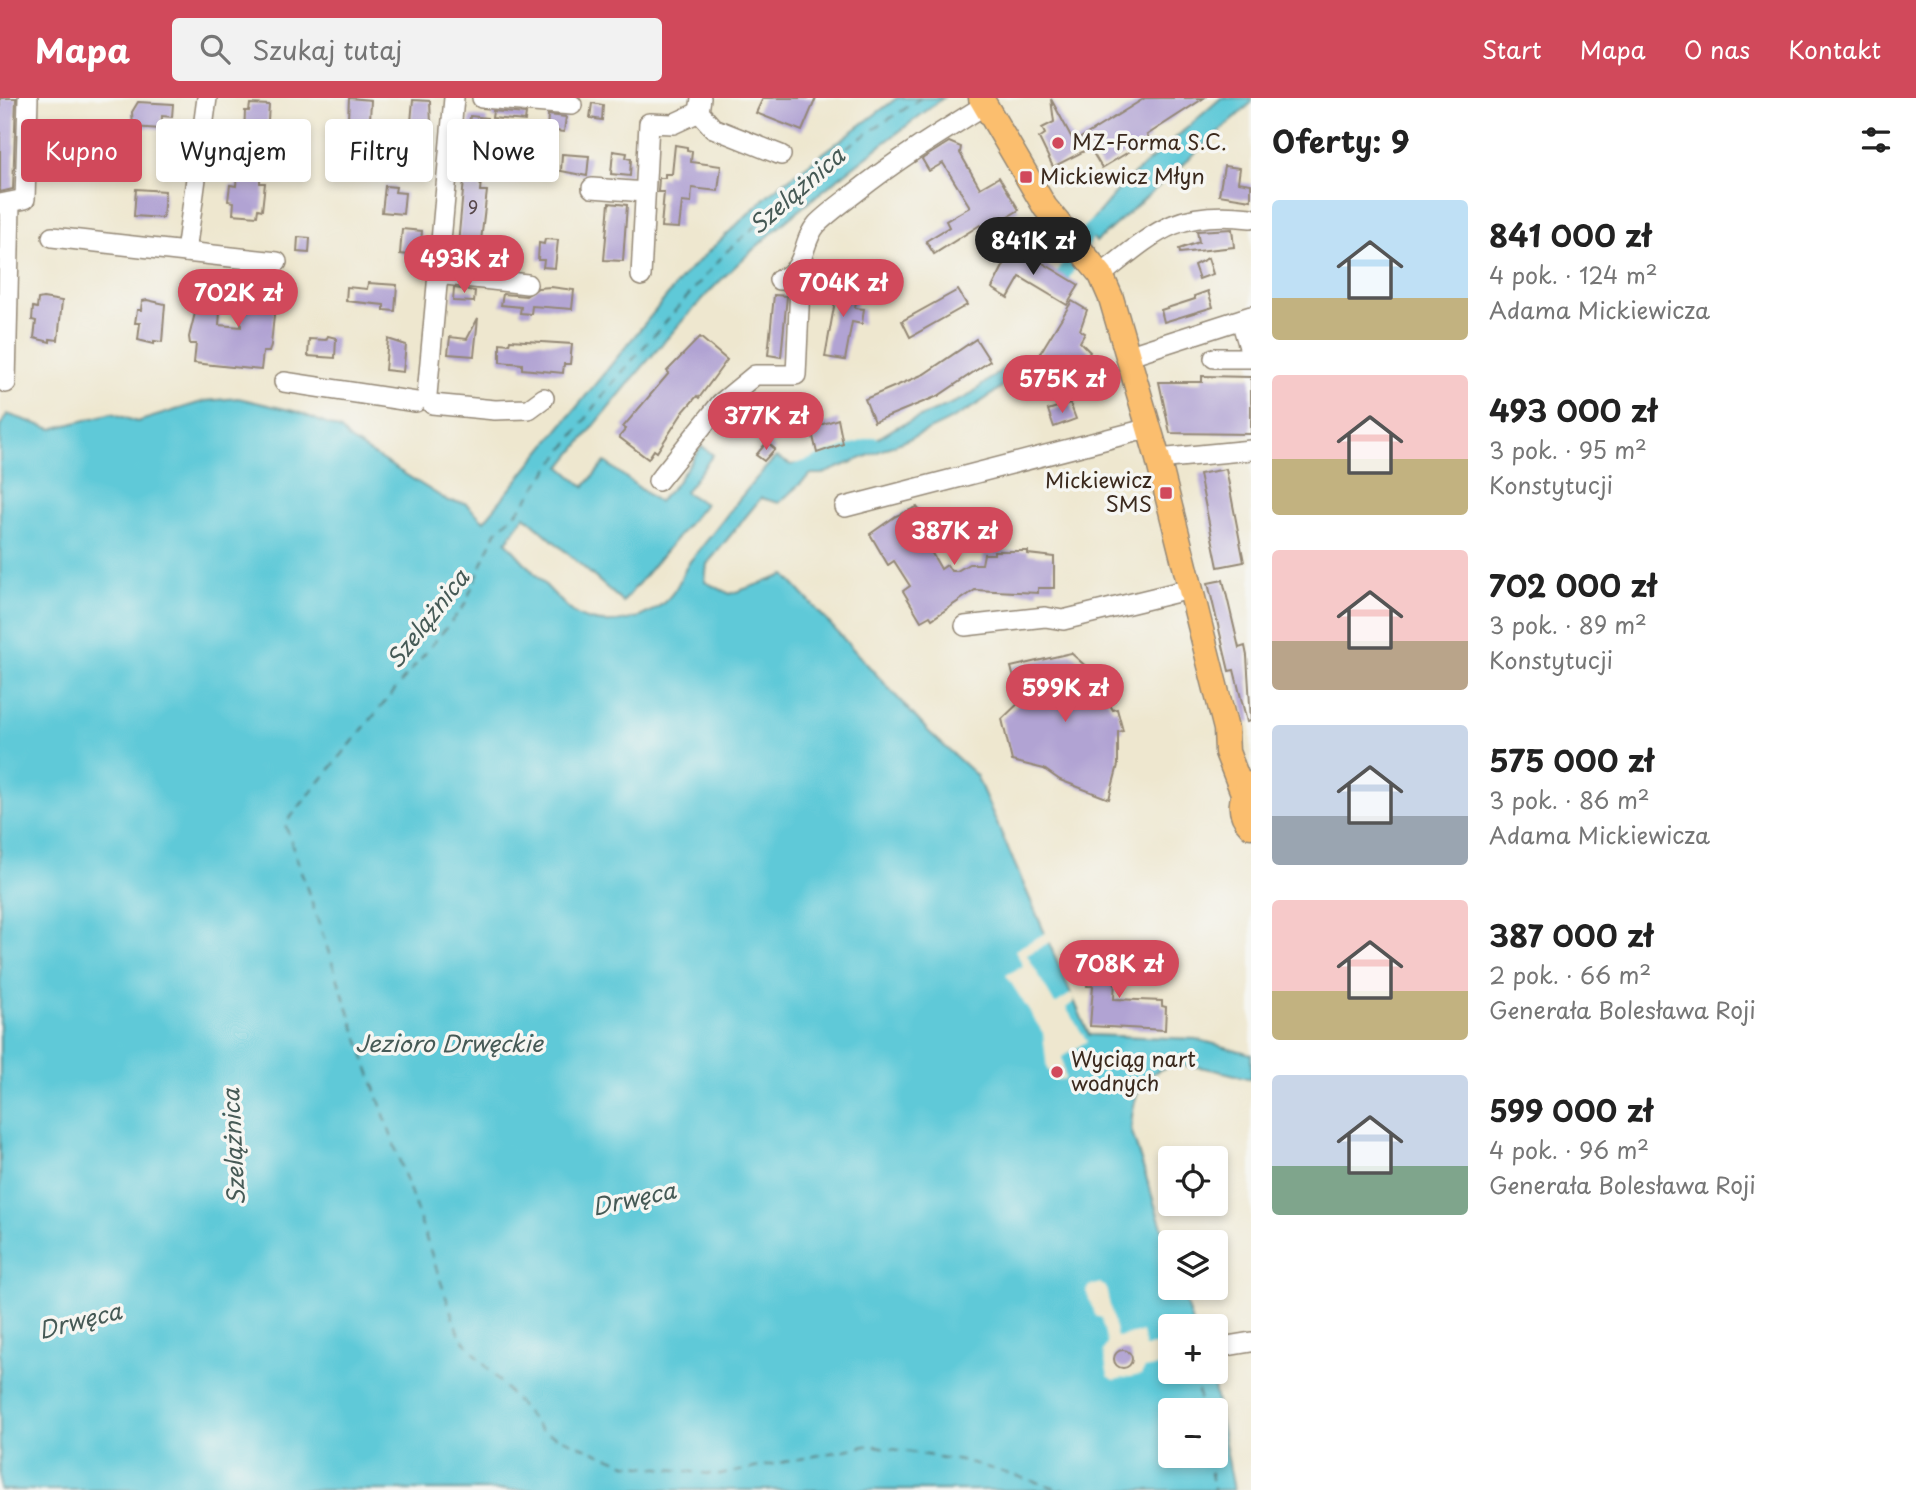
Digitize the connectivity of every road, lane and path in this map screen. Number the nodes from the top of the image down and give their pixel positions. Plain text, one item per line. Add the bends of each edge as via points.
1 (28, 98) edge
2 (207, 98) edge
3 (454, 98) edge
4 (482, 98) edge
5 (983, 101) edge
6 (572, 105) dead end
7 (700, 105) edge
8 (781, 155) dead end
9 (592, 188) dead end
10 (645, 191) junction
11 (5, 204) edge
12 (1251, 218) edge
13 (52, 237) dead end
14 (186, 252) junction
15 (277, 261) dead end
16 (801, 264) junction
17 (1093, 266) junction
18 (437, 274) junction
19 (641, 276) dead end
20 (779, 280) dead end
21 (527, 284) dead end
22 (1246, 318) edge
23 (1129, 355) junction
24 (1251, 356) edge
25 (1214, 358) dead end
26 (285, 382) dead end
27 (6, 383) dead end
28 (544, 398) dead end
29 (425, 400) junction
30 (1150, 428) junction
31 (1251, 450) edge
32 (1158, 458) junction
33 (658, 481) dead end
34 (845, 507) dead end
35 (1190, 589) junction
36 (965, 626) dead end
37 (1249, 783) edge
38 (1251, 826) edge
39 (1251, 1342) edge
40 (1228, 1346) edge

1 - 11 street via 25,199
2 - 14 street
3 - 18 street
4 - 6 street
5 - 16 street via 829,214 810,234
5 - 17 main road via 1045,207
7 - 8 street via 713,128
7 - 10 street via 673,124 649,124
9 - 10 street
10 - 19 street
11 - 27 street
12 - 17 street via 1210,215 1185,219
13 - 14 street
14 - 15 street
16 - 20 street
16 - 33 street via 796,375 755,375 721,403
17 - 23 main road
18 - 21 street
18 - 29 street
22 - 23 street
22 - 24 street
23 - 30 main road
24 - 25 street
26 - 29 street
28 - 29 street via 529,409 495,410
30 - 32 main road
30 - 34 street
31 - 32 street
32 - 35 main road
35 - 36 street via 1063,620 1045,617
35 - 37 main road via 1226,729 1227,752
37 - 38 main road via 1241,808
39 - 40 street

